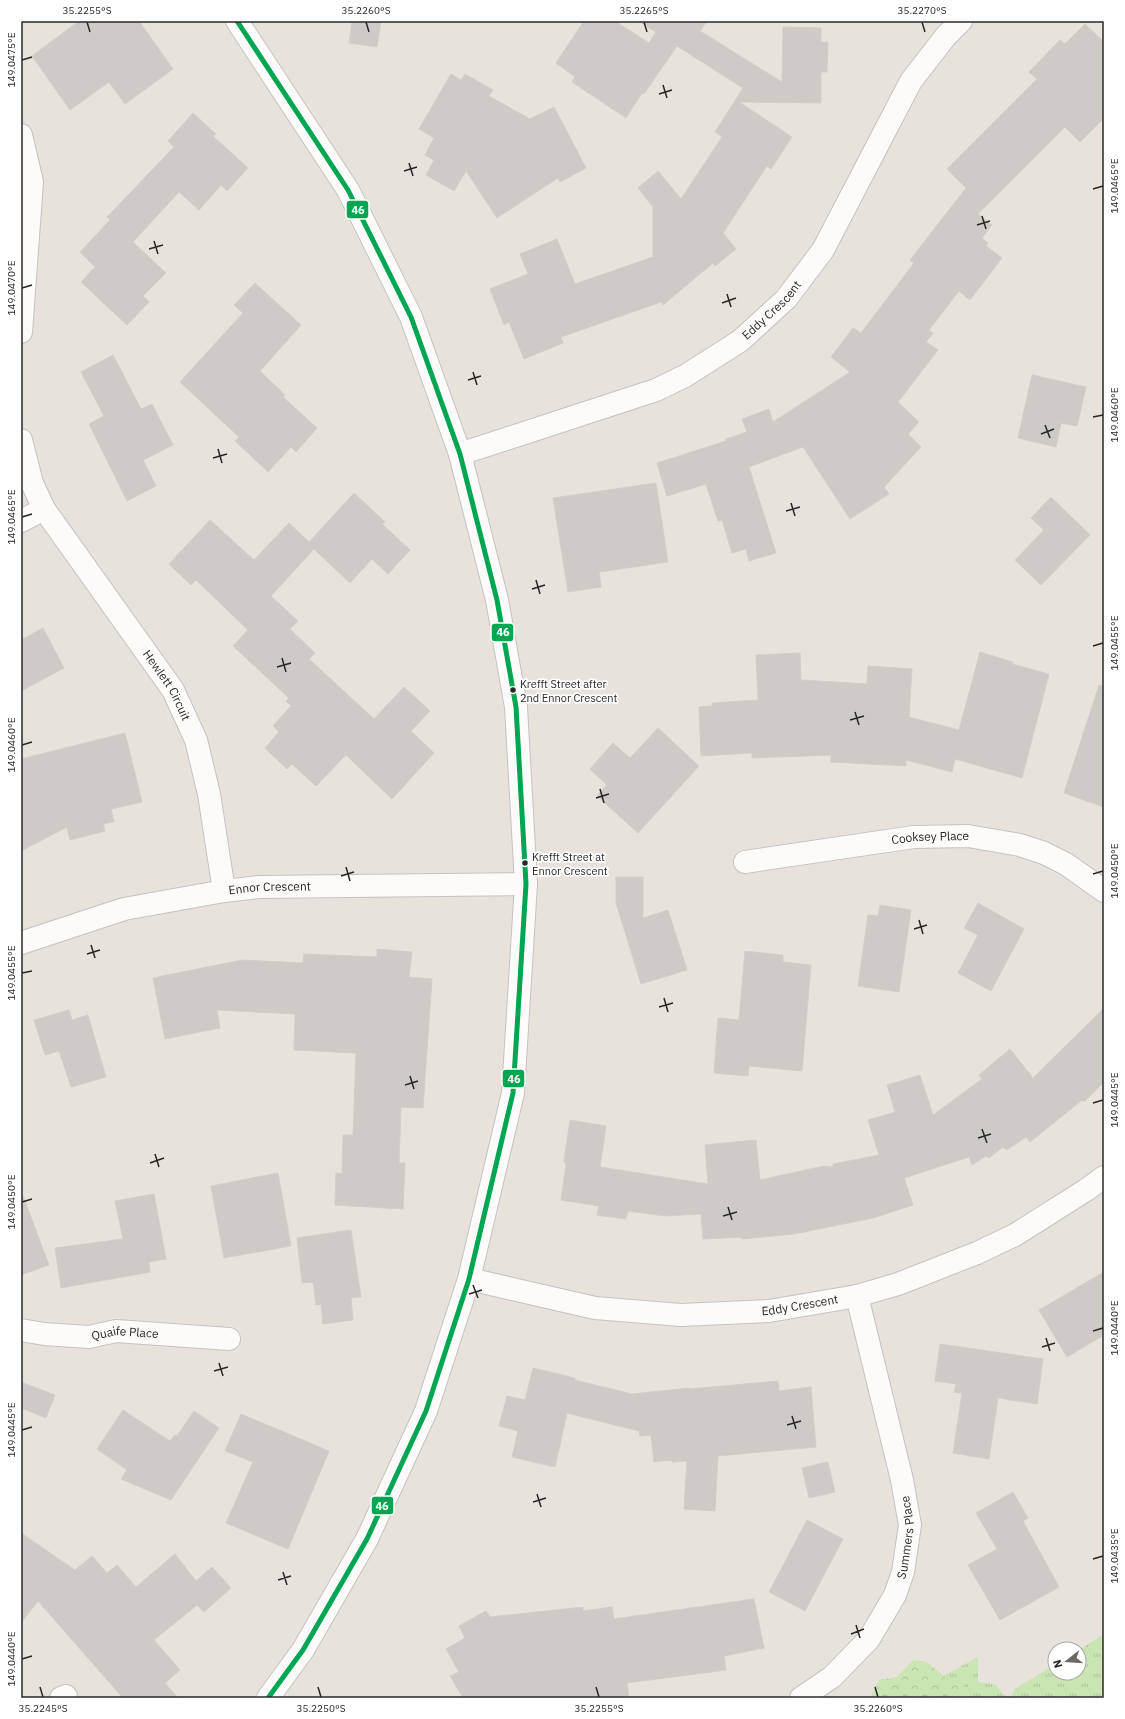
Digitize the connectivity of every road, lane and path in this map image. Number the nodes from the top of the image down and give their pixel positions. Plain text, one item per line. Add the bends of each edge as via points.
1 (237, 21) edge
2 (961, 21) edge
3 (21, 135) edge
4 (21, 332) edge
5 (21, 440) edge
6 (460, 454) junction
7 (44, 509) junction
8 (21, 521) edge
9 (745, 862) dead end
10 (526, 884) junction
11 (224, 891) junction
12 (1104, 891) edge
13 (21, 943) edge
14 (1104, 1177) edge
15 (469, 1279) junction
16 (857, 1296) junction
17 (21, 1330) edge
18 (229, 1339) dead end
19 (268, 1698) edge
20 (801, 1698) edge

1 - 6 street via 348,190 411,317
2 - 6 street, Eddy Crescent via 911,81 823,250 786,298 740,341 685,376 656,390
3 - 4 street via 32,182
5 - 7 street, Hewlett Circuit via 32,483
6 - 10 street via 497,600 516,707
7 - 8 street
7 - 11 street, Hewlett Circuit via 172,690 198,748 209,794
9 - 12 street, Cooksey Place via 914,837 968,836 1020,845 1044,853 1066,864
10 - 11 street, Ennor Crescent via 259,887
10 - 15 street via 513,1093
11 - 13 street, Ennor Crescent via 124,909
14 - 16 street, Eddy Crescent via 1015,1234 977,1253 898,1284
15 - 16 street, Eddy Crescent via 594,1308 681,1315 769,1310
15 - 19 street via 426,1411 368,1539 303,1650
16 - 20 street, Summers Place via 902,1480 910,1525 903,1572 895,1595 869,1639 832,1677
17 - 18 street, Quaife Place via 89,1337 116,1331

